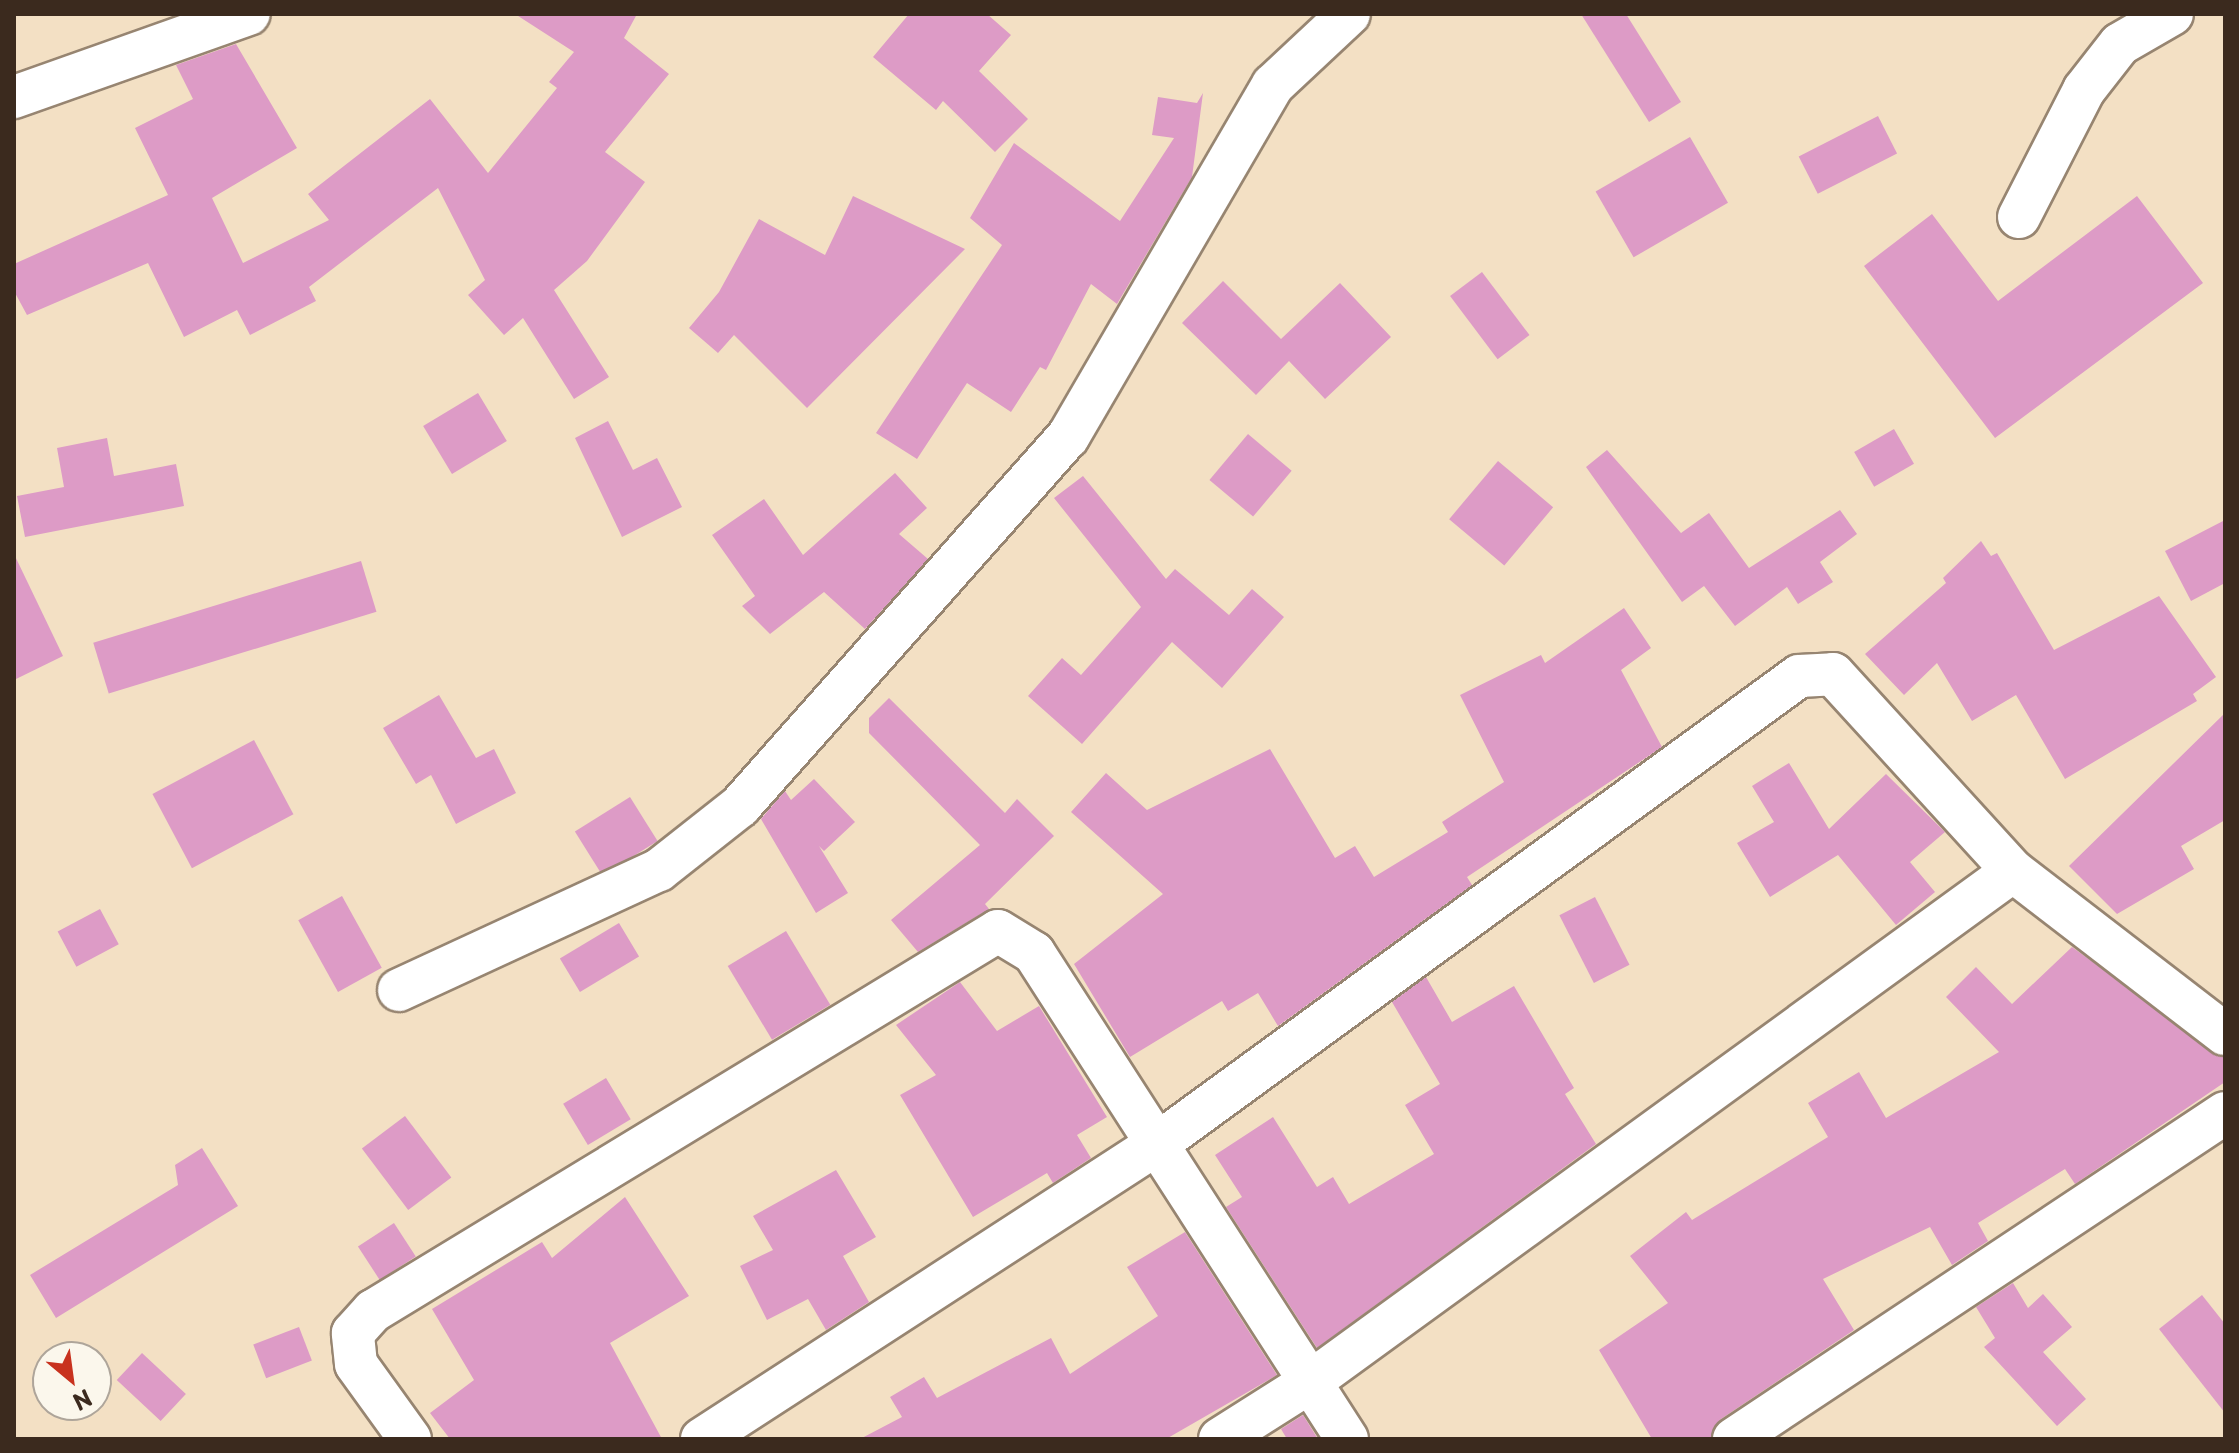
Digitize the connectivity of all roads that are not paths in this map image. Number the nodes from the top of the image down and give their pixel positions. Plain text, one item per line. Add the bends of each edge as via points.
1 (249, 14) edge
2 (1349, 14) edge
3 (2172, 14) edge
4 (14, 97) edge
5 (2019, 217) dead end
6 (2013, 871) junction
7 (399, 990) dead end
8 (2225, 1034) edge
9 (2225, 1113) edge
10 (1157, 1144) junction
11 (1310, 1382) junction
12 (410, 1439) edge
13 (702, 1439) edge
14 (1220, 1439) edge
15 (1347, 1439) edge
16 (1734, 1439) edge

1 - 4 street
2 - 7 street via 1273,85 1068,437 740,806 659,870
3 - 5 street via 2120,44 2084,90
6 - 8 street
6 - 10 street via 1833,674 1799,676
6 - 11 street
9 - 16 street
10 - 11 street
10 - 12 street via 1034,953 998,931 972,941 373,1311 353,1333 356,1364
10 - 13 street
11 - 14 street
11 - 15 street

